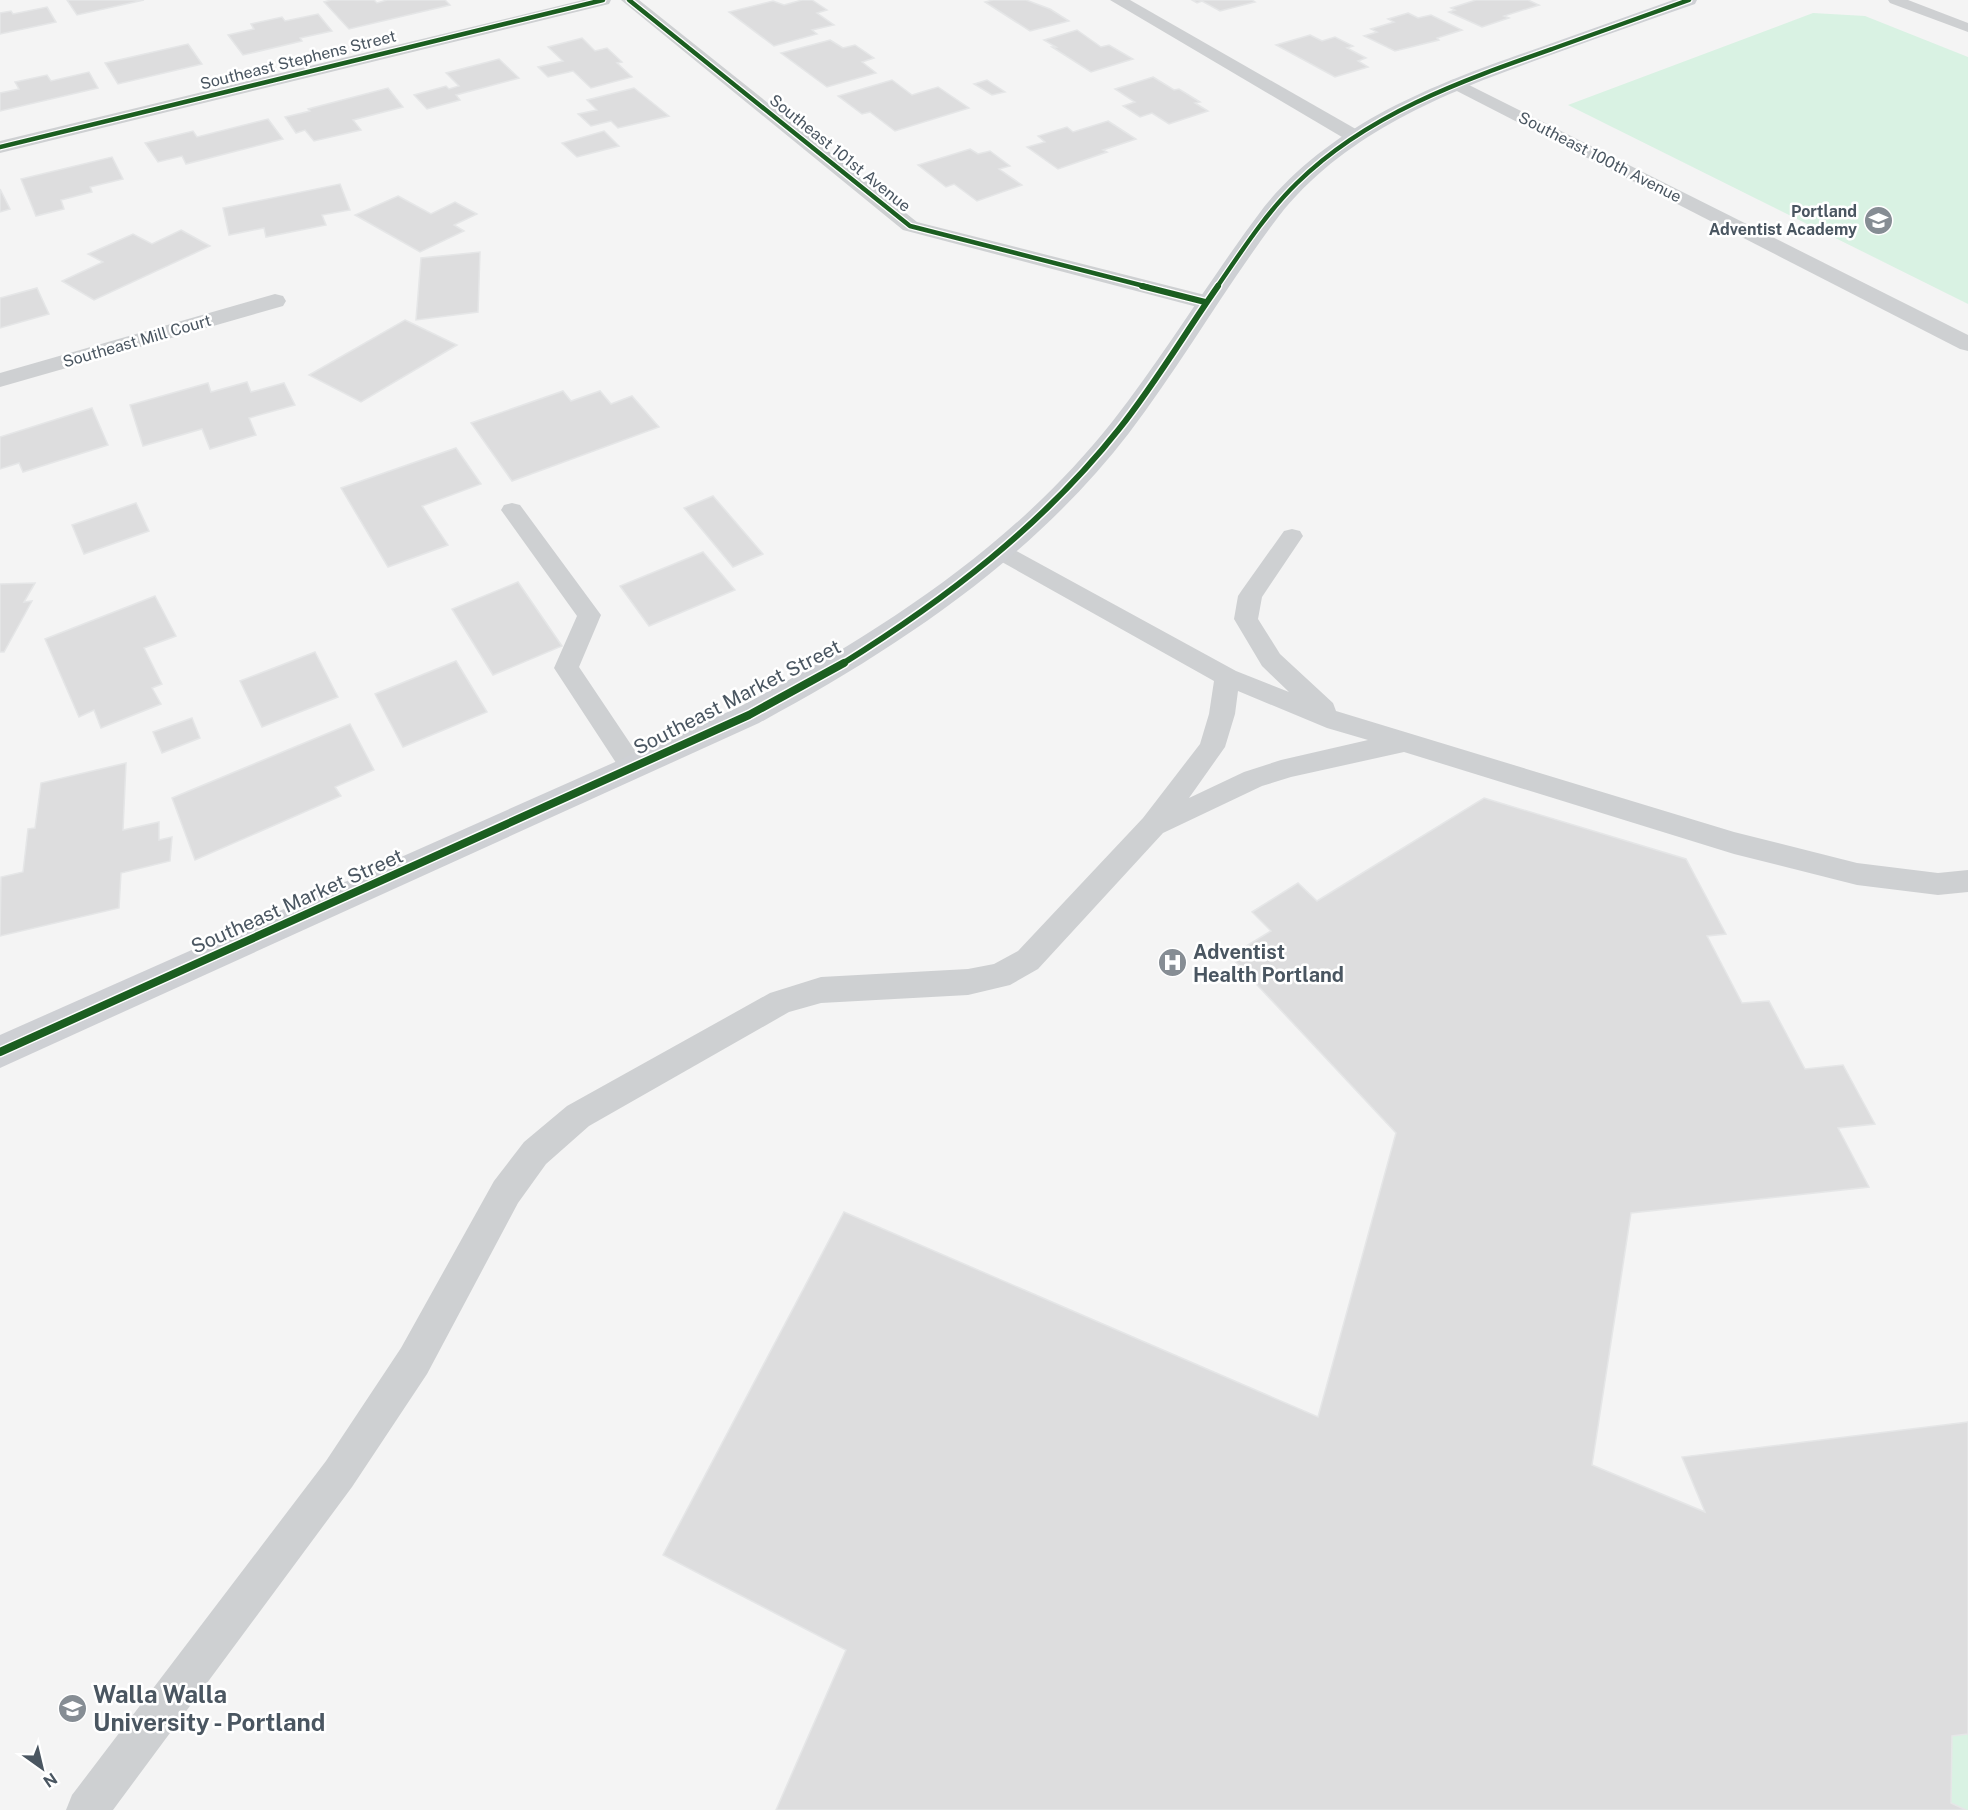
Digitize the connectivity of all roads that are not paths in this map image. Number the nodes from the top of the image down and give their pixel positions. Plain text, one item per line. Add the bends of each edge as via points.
1 (603, 0) edge
2 (629, 0) edge
3 (1118, 0) edge
4 (1689, 0) edge
5 (1895, 0) edge
6 (1968, 28) edge
7 (1457, 84) junction
8 (1354, 136) junction
9 (0, 147) edge
10 (275, 301) dead end
11 (1205, 302) junction
12 (1968, 344) edge
13 (0, 380) edge
14 (512, 510) dead end
15 (1293, 536) dead end
16 (1001, 552) junction
17 (1227, 678) junction
18 (1336, 722) junction
19 (1403, 742) junction
20 (633, 768) junction
21 (1153, 826) junction
22 (1968, 881) edge
23 (0, 1052) edge
24 (87, 1810) edge

1 - 9 street, Southeast Stephens Street
2 - 11 street, Southeast 101st Avenue via 910,226
3 - 8 street
4 - 7 street, Southeast Market Street
5 - 6 lane
7 - 8 street, Southeast Market Street via 1417,100
7 - 12 street, Southeast 100th Avenue
8 - 11 street, Southeast Market Street via 1288,192
10 - 13 street, Southeast Mill Court
11 - 16 street, Southeast Market Street via 1123,424 1041,516
14 - 20 lane via 590,615 566,668
15 - 18 lane via 1250,596 1246,619 1271,660
16 - 17 lane
16 - 20 street, Southeast Market Street via 964,583 837,669
17 - 18 lane
17 - 21 lane via 1212,747
18 - 19 lane
19 - 21 lane via 1253,778
19 - 22 lane via 1734,843 1857,874 1938,884
20 - 23 street, Southeast Market Street
21 - 24 lane via 1028,960 1000,976 968,982 821,990 781,1002 578,1116 535,1153 506,1192 414,1361 339,1474

